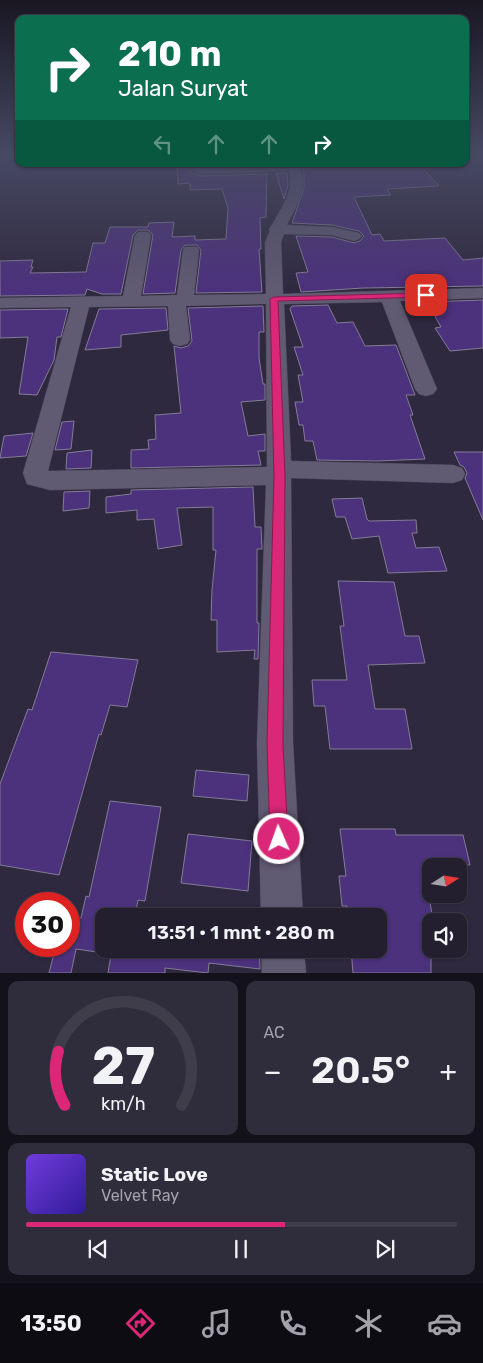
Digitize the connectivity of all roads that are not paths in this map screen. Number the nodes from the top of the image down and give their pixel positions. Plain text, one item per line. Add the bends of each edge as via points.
1 (291, 199) edge
2 (276, 229) junction
3 (143, 235) dead end
4 (354, 236) dead end
5 (191, 250) dead end
6 (483, 293) edge
7 (389, 296) junction
8 (274, 299) junction
9 (132, 300) junction
10 (181, 300) junction
11 (81, 302) junction
12 (0, 303) edge
13 (180, 340) dead end
14 (426, 390) dead end
15 (279, 472) junction
16 (453, 474) dead end
17 (282, 908) edge
18 (283, 958) edge
19 (284, 973) edge

1 - 2 street
2 - 4 street via 332,231
2 - 8 street via 273,242
3 - 9 street
5 - 10 street
6 - 7 street
7 - 8 street
7 - 14 street
8 - 10 street
8 - 15 street
9 - 10 street
9 - 11 street
10 - 13 street
11 - 12 street
11 - 15 street via 36,478 50,481
15 - 16 street
15 - 17 street via 275,743
18 - 19 street

